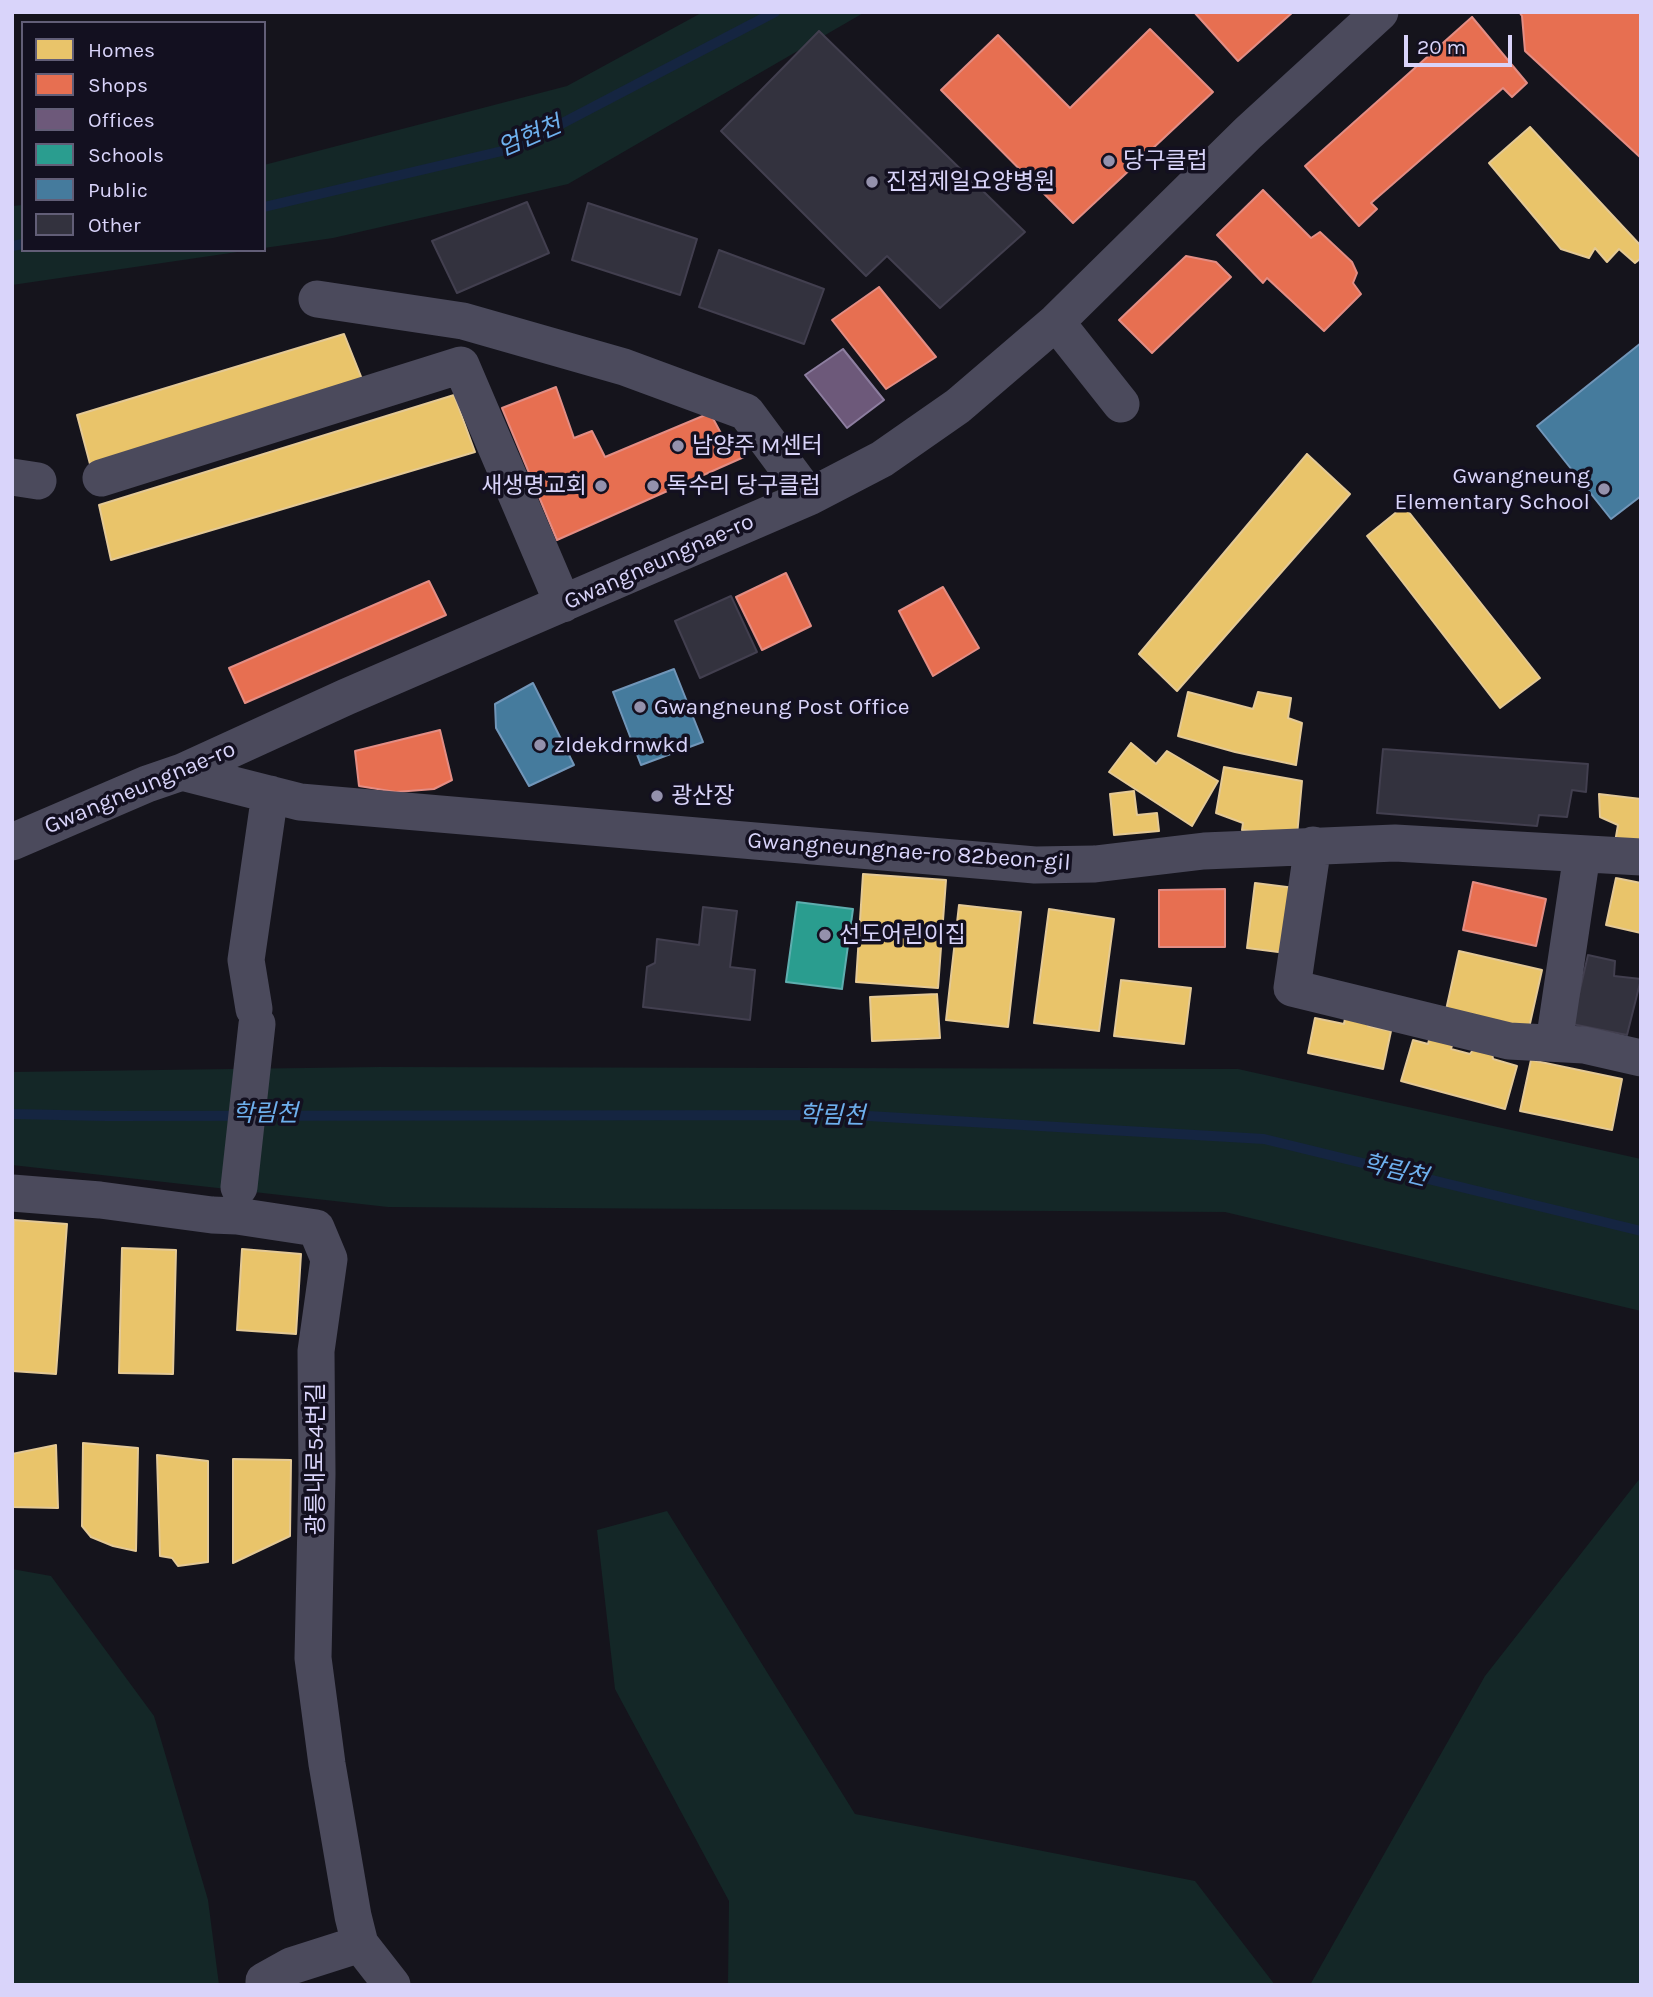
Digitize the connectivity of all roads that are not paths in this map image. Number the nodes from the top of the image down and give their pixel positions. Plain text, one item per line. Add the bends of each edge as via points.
1 (1380, 12) edge
2 (317, 299) dead end
3 (1056, 322) junction
4 (1121, 404) dead end
5 (101, 478) dead end
6 (809, 497) junction
7 (563, 604) junction
8 (182, 772) junction
9 (270, 794) junction
10 (22, 831) edge
11 (1313, 845) junction
12 (1582, 854) junction
13 (1641, 857) edge
14 (1554, 1043) junction
15 (1641, 1058) edge
16 (239, 1187) dead end
17 (12, 1193) edge
18 (360, 1944) junction
19 (264, 1985) edge
20 (392, 1985) edge

1 - 3 street, Gwangneungnae-ro via 1248,133
2 - 6 street via 463,321 624,367 746,412
3 - 4 street
3 - 6 street, Gwangneungnae-ro via 958,406 893,452
5 - 7 street via 461,365
6 - 7 street, Gwangneungnae-ro
7 - 8 street, Gwangneungnae-ro
8 - 9 street, Gwangneungnae-ro 82beon-gil
8 - 10 street, Gwangneungnae-ro
9 - 11 street, Gwangneungnae-ro 82beon-gil via 300,802 1035,865
9 - 16 street via 246,960 256,1017
11 - 12 street, Gwangneungnae-ro 82beon-gil via 1395,843
11 - 14 street via 1292,988 1509,1041
12 - 13 street, Gwangneungnae-ro 82beon-gil
12 - 14 street
14 - 15 street
17 - 18 street, 광릉내로54번길 via 316,1228 328,1259 316,1352 313,1658
18 - 19 street via 291,1966
18 - 20 street, 광릉내로54번길

